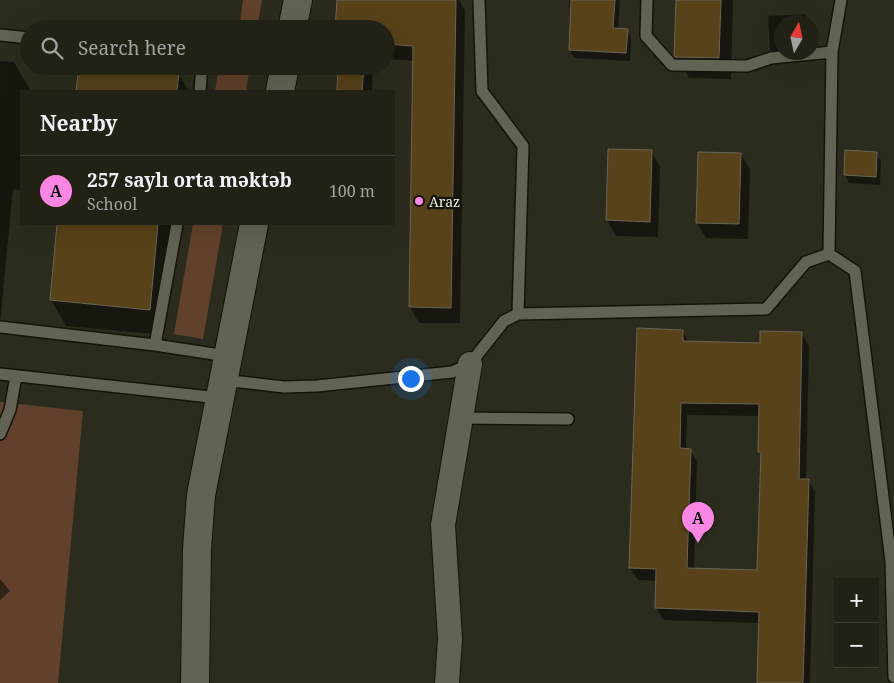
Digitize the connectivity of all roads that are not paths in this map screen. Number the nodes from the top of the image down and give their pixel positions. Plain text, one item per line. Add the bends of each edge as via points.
1 (298, 0) edge
2 (479, 0) edge
3 (647, 0) edge
4 (841, 0) edge
5 (294, 20) edge
6 (0, 35) edge
7 (20, 37) edge
8 (832, 52) junction
9 (201, 75) edge
10 (283, 75) edge
11 (200, 90) edge
12 (280, 90) edge
13 (177, 225) edge
14 (254, 225) edge
15 (829, 254) junction
16 (518, 314) junction
17 (0, 326) edge
18 (155, 345) junction
19 (470, 364) junction
20 (0, 374) edge
21 (16, 376) junction
22 (223, 378) junction
23 (461, 418) junction
24 (568, 419) dead end
25 (0, 434) edge
26 (894, 677) edge
27 (195, 683) edge
28 (447, 683) edge

1 - 5 main road
2 - 16 lane via 482,91 523,146
3 - 8 lane via 646,36 672,65 747,66 771,58
4 - 8 lane
6 - 7 lane
8 - 15 lane
9 - 11 lane
10 - 12 main road
13 - 18 lane
14 - 22 main road
15 - 16 lane via 806,262 766,309
15 - 26 lane via 855,271 891,561
16 - 19 lane via 504,321
17 - 18 lane
18 - 22 lane
19 - 22 lane via 452,372 317,386 284,387
19 - 23 street
20 - 21 lane
21 - 22 lane
21 - 25 lane via 10,410
22 - 27 main road via 198,518
23 - 24 lane
23 - 28 street via 443,525 450,639

